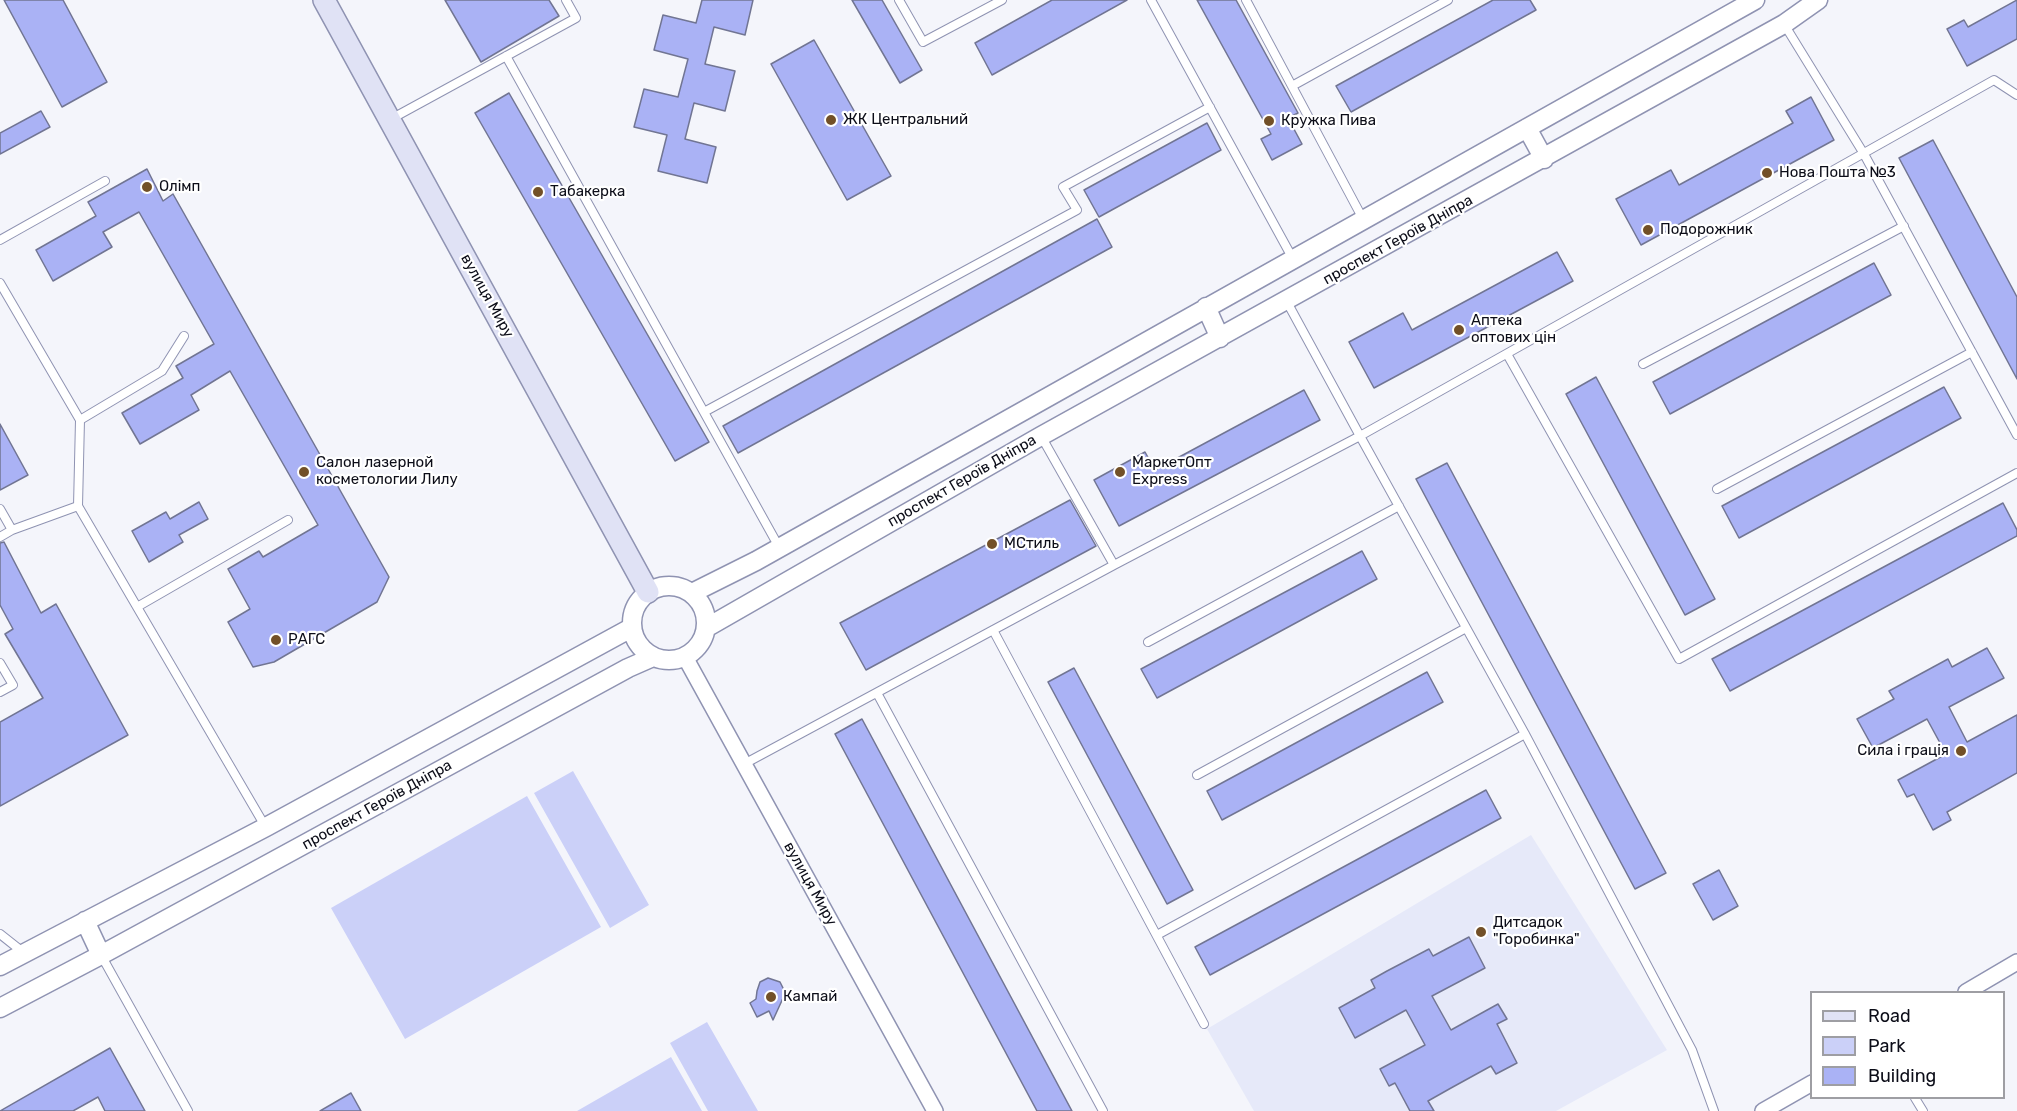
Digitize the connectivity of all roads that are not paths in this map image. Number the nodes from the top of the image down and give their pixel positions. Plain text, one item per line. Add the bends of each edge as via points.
1 (324, 0) edge
2 (566, 0) edge
3 (899, 0) edge
4 (1002, 0) edge
5 (1151, 0) edge
6 (1246, 0) edge
7 (1448, 0) edge
8 (1755, 0) edge
9 (1818, 0) edge
10 (1785, 24) junction
11 (507, 56) junction
12 (1292, 86) junction
13 (2017, 95) edge
14 (1210, 107) junction
15 (390, 119) junction
16 (1527, 128) junction
17 (1864, 154) junction
18 (1544, 159) junction
19 (105, 181) dead end
20 (1363, 219) junction
21 (1904, 226) junction
22 (0, 240) edge
23 (1293, 259) junction
24 (0, 283) edge
25 (1287, 302) junction
26 (1206, 308) junction
27 (184, 336) dead end
28 (1220, 338) junction
29 (1972, 352) junction
30 (1507, 354) junction
31 (1643, 364) dead end
32 (704, 412) junction
33 (80, 420) junction
34 (2017, 435) edge
35 (1041, 436) junction
36 (1360, 436) junction
37 (2017, 474) edge
38 (1717, 489) dead end
39 (78, 506) junction
40 (1399, 506) junction
41 (0, 509) edge
42 (288, 520) dead end
43 (12, 530) junction
44 (0, 537) edge
45 (779, 547) junction
46 (1114, 565) junction
47 (648, 592) junction
48 (692, 594) junction
49 (137, 607) junction
50 (631, 628) junction
51 (706, 628) junction
52 (1466, 628) junction
53 (993, 630) junction
54 (1148, 642) dead end
55 (653, 657) junction
56 (685, 657) junction
57 (0, 663) edge
58 (0, 692) edge
59 (876, 693) junction
60 (1525, 735) junction
61 (744, 764) junction
62 (1197, 775) dead end
63 (266, 827) junction
64 (85, 921) junction
65 (0, 934) edge
66 (1157, 935) junction
67 (24, 953) junction
68 (101, 955) junction
69 (2017, 962) edge
70 (0, 966) edge
71 (1969, 991) edge
72 (0, 1008) edge
73 (1204, 1024) dead end
74 (1810, 1084) edge
75 (188, 1111) edge
76 (934, 1111) edge
77 (1103, 1111) edge
78 (1714, 1111) edge
79 (1763, 1111) edge

1 - 15 main road, вулиця Миру
2 - 11 lane via 576,18
3 - 4 lane via 924,42
5 - 14 lane
6 - 12 lane
7 - 12 lane
8 - 16 street, проспект Героїв Дніпра
9 - 10 street, проспект Героїв Дніпра
10 - 17 lane
10 - 18 street, проспект Героїв Дніпра
11 - 15 lane
11 - 32 lane
12 - 20 lane
13 - 17 lane via 1994,80
14 - 23 lane
14 - 32 lane via 1063,187 1077,210
15 - 47 main road, вулиця Миру
16 - 18 street
16 - 20 street, проспект Героїв Дніпра
17 - 21 lane
17 - 30 lane
18 - 25 street, проспект Героїв Дніпра
19 - 22 lane
20 - 23 street, проспект Героїв Дніпра
21 - 29 lane
21 - 31 lane
23 - 26 street, проспект Героїв Дніпра
24 - 33 lane
25 - 28 street, проспект Героїв Дніпра
25 - 36 lane
26 - 28 street
26 - 45 street, проспект Героїв Дніпра
27 - 33 lane via 162,371
28 - 35 street, проспект Героїв Дніпра
29 - 34 lane
29 - 38 lane
30 - 36 lane
30 - 37 lane via 1679,659
32 - 45 lane
33 - 39 lane
35 - 46 lane
35 - 51 street, проспект Героїв Дніпра
36 - 40 lane
36 - 46 lane
39 - 43 lane
39 - 49 lane
40 - 52 lane
40 - 54 lane
41 - 43 lane
42 - 49 lane
43 - 44 lane
45 - 48 street, проспект Героїв Дніпра
46 - 53 lane
47 - 48 street via 671,586
47 - 50 street via 633,612
48 - 51 street via 706,615
49 - 63 lane
50 - 55 street via 638,644
50 - 63 street
51 - 56 street via 696,650
52 - 60 lane
52 - 62 lane
53 - 59 lane
53 - 66 lane
55 - 56 street via 674,661
55 - 68 street, проспект Героїв Дніпра
56 - 61 street, вулиця Миру
57 - 58 lane via 13,685
59 - 61 lane
59 - 77 lane
60 - 66 lane
60 - 78 lane via 1692,1050
61 - 76 street, вулиця Миру
63 - 64 street
64 - 67 street
64 - 68 street
65 - 67 lane
66 - 73 lane
67 - 70 street
68 - 72 street, проспект Героїв Дніпра
68 - 75 lane
69 - 71 street
74 - 79 street

